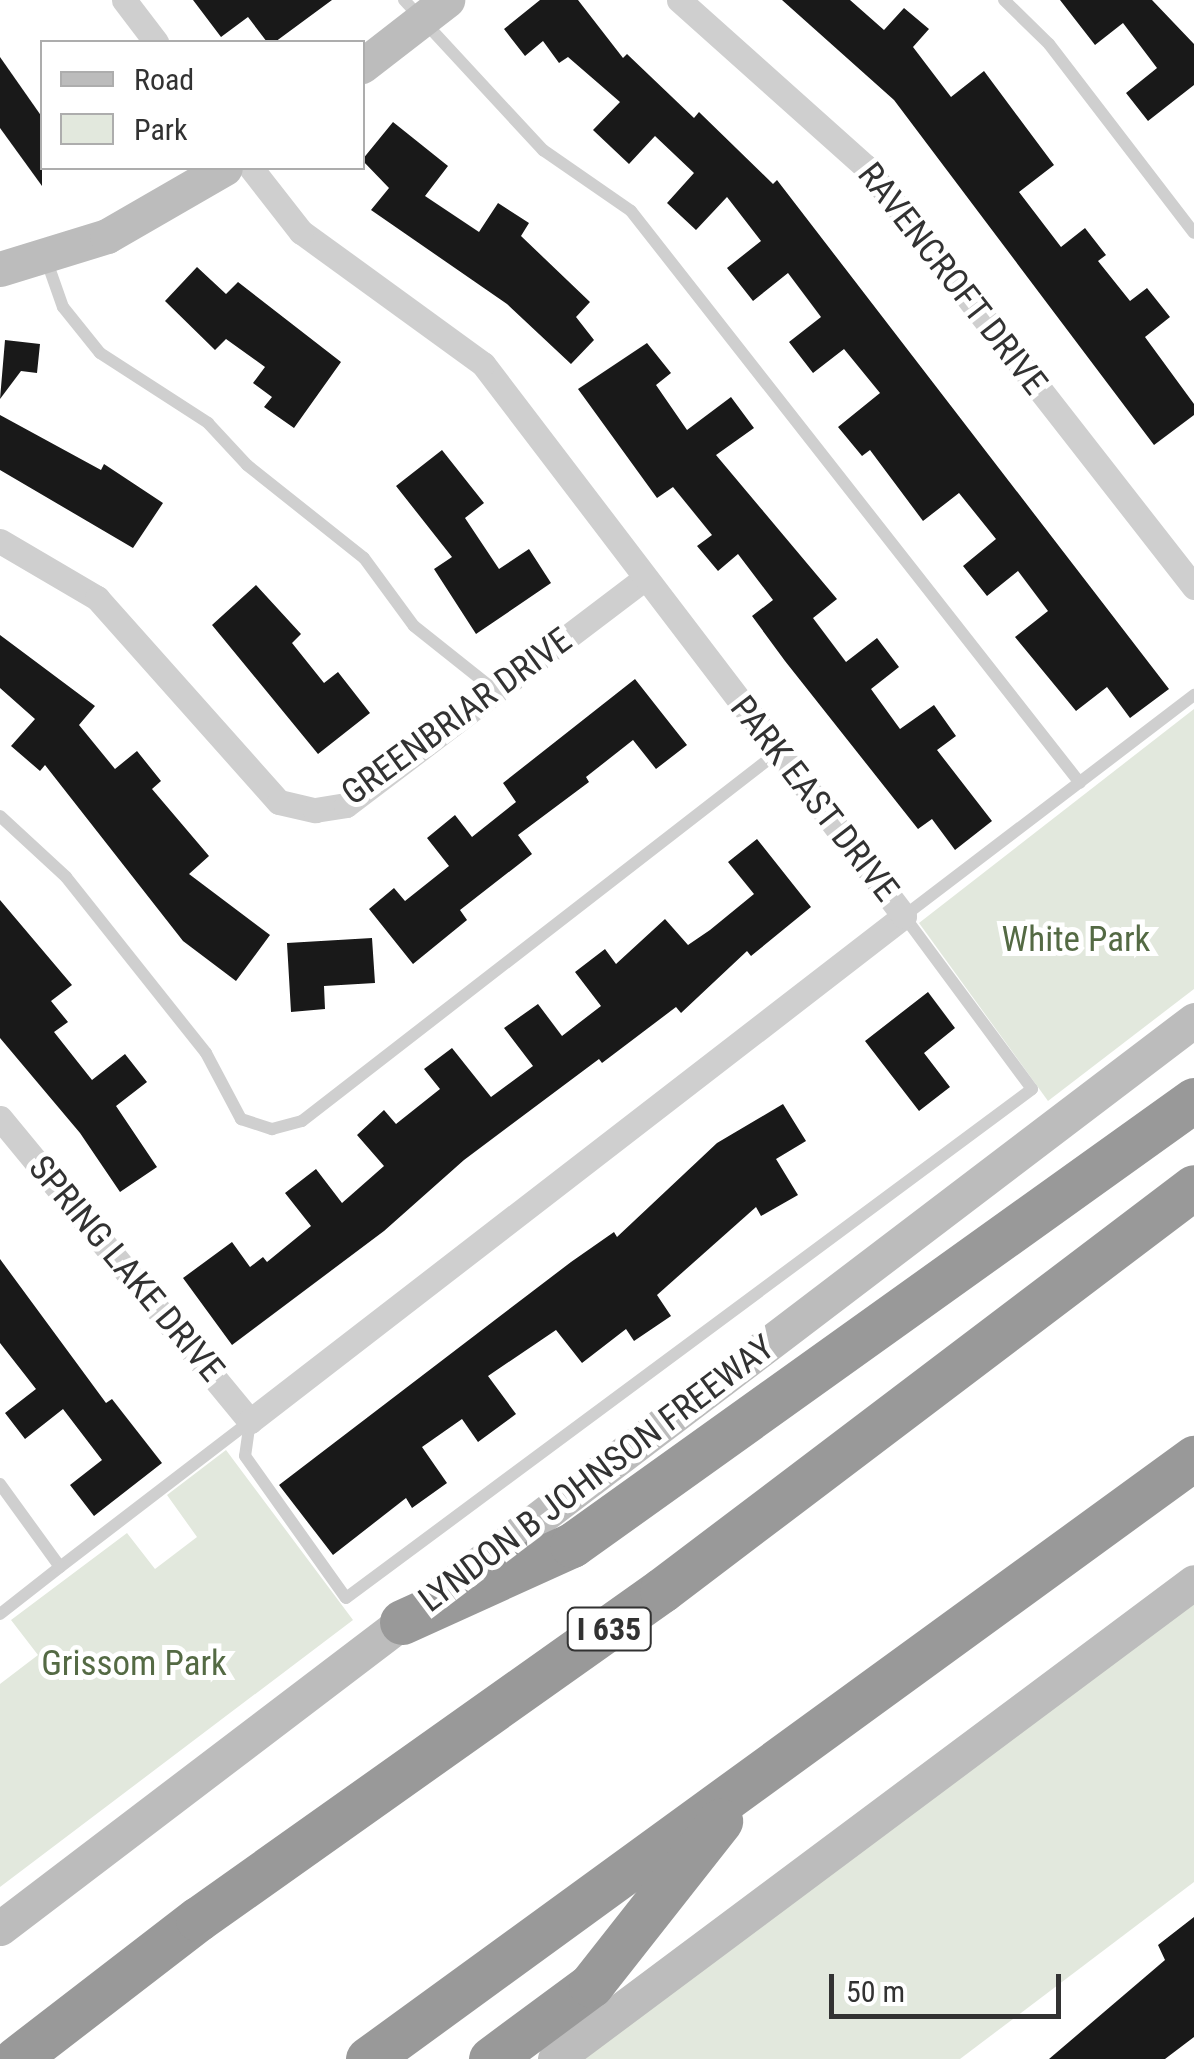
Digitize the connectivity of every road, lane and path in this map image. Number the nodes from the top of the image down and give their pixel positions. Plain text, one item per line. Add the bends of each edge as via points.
1 (124, 0) edge
2 (679, 0) edge
3 (1004, 0) edge
4 (424, 7) edge
5 (154, 40) edge
6 (365, 63) edge
7 (222, 170) edge
8 (253, 170) edge
9 (1194, 234) edge
10 (44, 254) junction
11 (0, 269) edge
12 (0, 541) edge
13 (644, 578) junction
14 (1194, 587) edge
15 (497, 692) junction
16 (1194, 695) edge
17 (778, 752) junction
18 (1080, 783) junction
19 (0, 816) edge
20 (904, 916) junction
21 (1194, 1020) edge
22 (1194, 1100) edge
23 (0, 1118) edge
24 (1194, 1188) edge
25 (250, 1421) junction
26 (1194, 1458) edge
27 (0, 1484) edge
28 (60, 1567) junction
29 (1194, 1582) edge
30 (0, 1614) edge
31 (402, 1622) junction
32 (754, 1778) junction
33 (0, 1928) edge
34 (16, 2059) edge
35 (368, 2059) edge
36 (492, 2059) edge
37 (554, 2059) edge

1 - 5 street
2 - 14 street, RAVENCROFT DRIVE via 866,166
3 - 9 lane via 1048,44
4 - 6 main road
4 - 18 lane via 544,150 631,211
7 - 10 main road via 108,236
8 - 13 street, PARK EAST DRIVE via 300,232 483,364
10 - 11 main road
10 - 15 lane via 63,307 100,353 208,424 247,465 364,558 414,626
12 - 15 street, GREENBRIAR DRIVE via 97,598 278,802 314,810 346,805
13 - 15 street, GREENBRIAR DRIVE
13 - 17 street, PARK EAST DRIVE
16 - 18 lane
17 - 19 lane via 302,1121 272,1129 241,1119 206,1053 66,877
17 - 20 street, PARK EAST DRIVE
18 - 20 lane
20 - 25 street, PARK EAST DRIVE
20 - 25 lane via 1032,1089 346,1598 244,1456
21 - 31 main road, LYNDON B JOHNSON FREEWAY
22 - 31 highway via 572,1545
23 - 25 street, SPRING LAKE DRIVE
24 - 34 highway, I 635 via 662,1590 198,1919
25 - 28 lane
26 - 32 highway
27 - 28 lane
28 - 30 lane
29 - 37 main road
31 - 33 main road, LYNDON B JOHNSON FREEWAY
32 - 35 highway
32 - 36 highway via 591,1985

